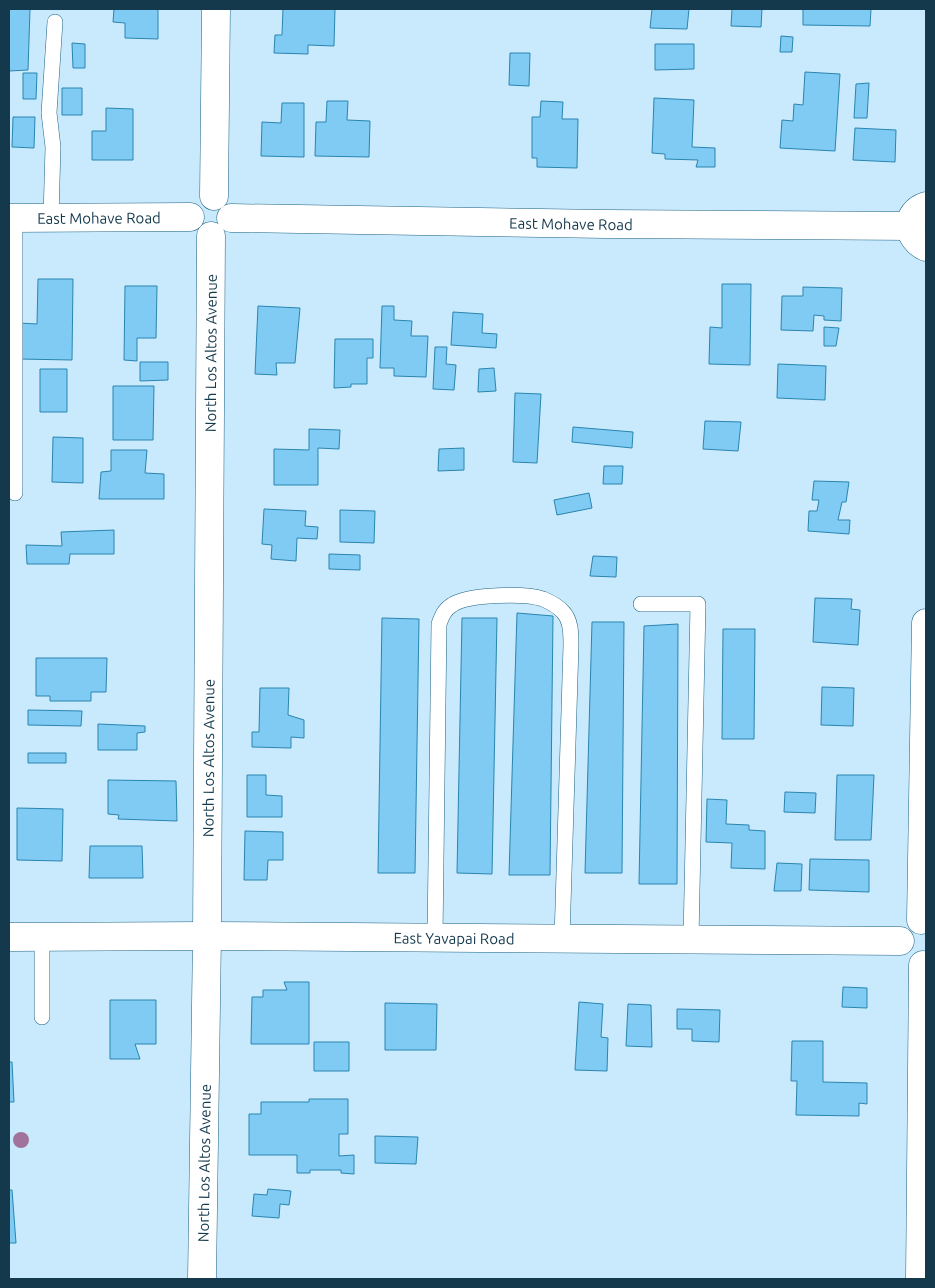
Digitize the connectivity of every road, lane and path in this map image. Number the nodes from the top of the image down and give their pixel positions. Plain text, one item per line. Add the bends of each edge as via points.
1 (216, 9) edge
2 (55, 22) dead end
3 (214, 196) junction
4 (51, 217) junction
5 (190, 217) junction
6 (12, 218) edge
7 (231, 218) junction
8 (921, 227) edge
9 (212, 236) junction
10 (15, 493) dead end
11 (641, 604) dead end
12 (926, 623) edge
13 (925, 790) edge
14 (924, 920) edge
15 (207, 936) junction
16 (9, 937) edge
17 (42, 937) junction
18 (435, 938) junction
19 (562, 939) junction
20 (691, 939) junction
21 (900, 941) junction
22 (925, 965) edge
23 (42, 1017) dead end
24 (202, 1279) edge
25 (920, 1279) edge

1 - 3 street
2 - 4 lane via 49,113 53,147
3 - 5 street via 206,196 196,202
3 - 7 street via 227,203
4 - 5 street, East Mohave Road
4 - 6 street, East Mohave Road
5 - 9 street via 197,232
6 - 10 lane
7 - 8 street, East Mohave Road
7 - 9 street via 224,232
9 - 15 street, North Los Altos Avenue
11 - 20 lane via 698,604
12 - 13 street
13 - 14 street
14 - 21 street via 907,926
15 - 17 street, East Yavapai Road
15 - 18 street, East Yavapai Road
15 - 24 street, North Los Altos Avenue
16 - 17 street, East Yavapai Road
17 - 23 lane
18 - 19 street, East Yavapai Road
18 - 19 lane via 439,624 443,613 461,600 525,596 543,599 564,612 571,631
19 - 20 street, East Yavapai Road
20 - 21 street, East Yavapai Road
21 - 22 street via 905,957 913,963
22 - 25 street

